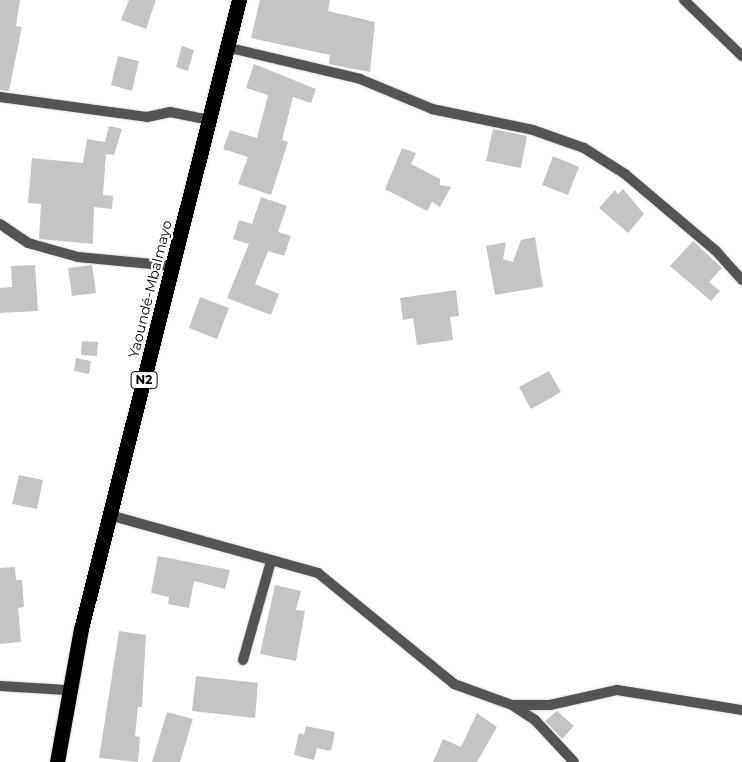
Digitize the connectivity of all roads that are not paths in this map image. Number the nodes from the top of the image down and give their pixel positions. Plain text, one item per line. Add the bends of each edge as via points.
1 (239, 0) edge
2 (684, 0) edge
3 (226, 47) junction
4 (742, 56) edge
5 (0, 97) edge
6 (210, 120) junction
7 (0, 224) edge
8 (173, 266) junction
9 (742, 280) edge
10 (109, 516) junction
11 (271, 561) junction
12 (243, 660) dead end
13 (0, 686) edge
14 (67, 690) junction
15 (512, 704) junction
16 (742, 710) edge
17 (57, 762) edge
18 (574, 762) edge

1 - 3 highway, Yaoundé-Mbalmayo / N2
2 - 4 street
3 - 6 highway, Yaoundé-Mbalmayo / N2
3 - 9 street via 360,79 432,109 533,130 584,148 625,174 716,250
5 - 6 street via 147,117 170,112
6 - 8 highway, Yaoundé-Mbalmayo / N2
7 - 8 street via 28,243 78,256
8 - 10 highway, Yaoundé-Mbalmayo / N2
10 - 11 street
10 - 14 highway, Yaoundé-Mbalmayo / N2
11 - 12 street
11 - 15 street via 318,573 454,684
13 - 14 street
14 - 17 highway, Yaoundé-Mbalmayo / N2
15 - 16 street via 550,705 617,690
15 - 18 street via 535,720

